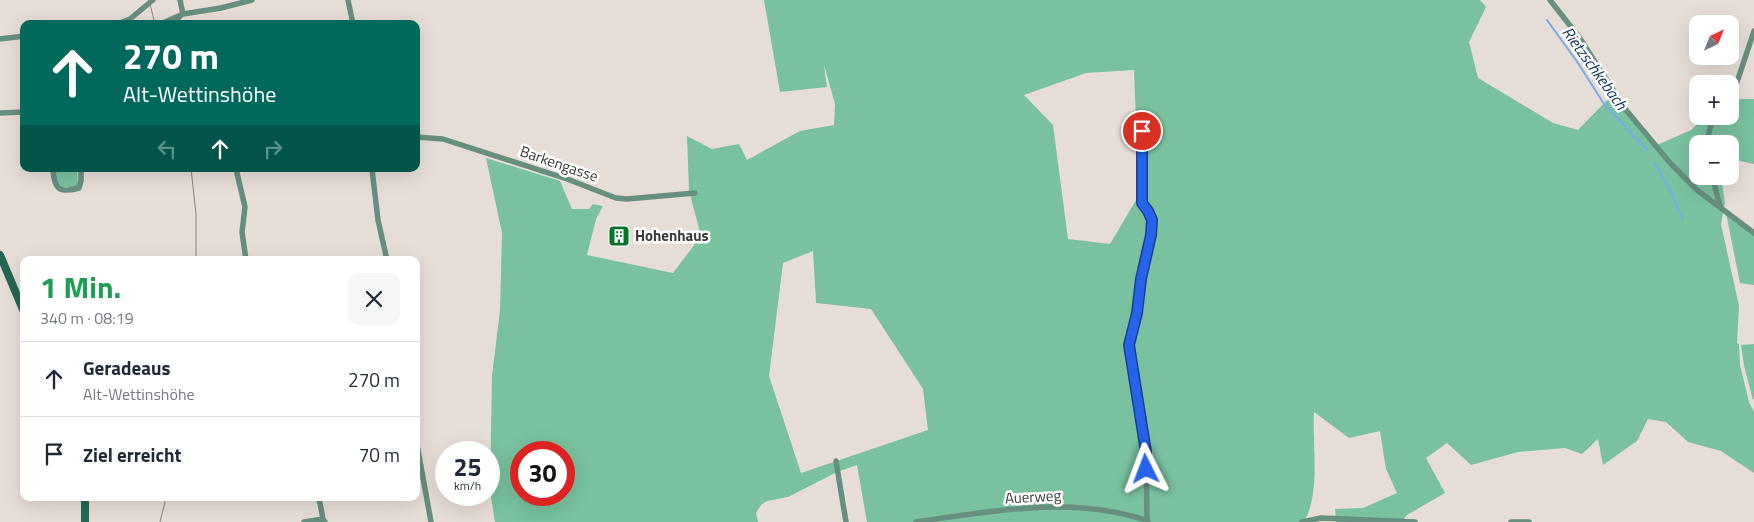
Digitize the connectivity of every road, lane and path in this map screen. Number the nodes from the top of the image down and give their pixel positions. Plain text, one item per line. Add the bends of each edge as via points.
1 (153, 0) edge
2 (180, 0) edge
3 (252, 0) edge
4 (348, 0) edge
5 (1550, 0) edge
6 (183, 14) junction
7 (128, 20) edge
8 (170, 20) edge
9 (177, 20) edge
10 (352, 20) edge
11 (1754, 31) edge
12 (20, 36) edge
13 (0, 39) edge
14 (1739, 76) edge
15 (20, 112) edge
16 (0, 113) edge
17 (1142, 131) dead end
18 (420, 137) edge
19 (52, 172) edge
20 (81, 172) edge
21 (237, 172) edge
22 (372, 172) edge
23 (1714, 185) edge
24 (695, 193) dead end
25 (1720, 206) junction
26 (1754, 233) edge
27 (0, 255) edge
28 (245, 256) edge
29 (386, 256) edge
30 (20, 302) edge
31 (420, 460) edge
32 (836, 461) dead end
33 (85, 501) edge
34 (321, 501) edge
35 (324, 520) edge
36 (1148, 521) edge
37 (85, 522) edge
38 (304, 522) edge
39 (431, 522) edge
40 (846, 522) edge
41 (916, 522) edge
42 (1302, 522) edge
43 (1415, 522) edge
44 (1511, 522) edge
45 (1525, 522) edge

1 - 7 street
2 - 6 street
3 - 6 street
4 - 10 street
5 - 25 street via 1579,37 1626,110 1685,179
6 - 8 street
6 - 9 street
11 - 14 street
12 - 13 street
15 - 16 street
17 - 36 street via 1142,203 1152,220 1129,345 1146,452
18 - 24 street, Barkengasse via 443,139 616,198
19 - 20 street via 56,187 71,190 79,188
21 - 28 street via 245,207 242,232
22 - 29 street
23 - 25 street
25 - 26 street
27 - 30 main road
31 - 39 street
32 - 40 street
33 - 37 main road
34 - 35 street
35 - 38 street
36 - 41 street, Auerweg via 1104,510 1053,506
42 - 43 street via 1329,518
44 - 45 street

